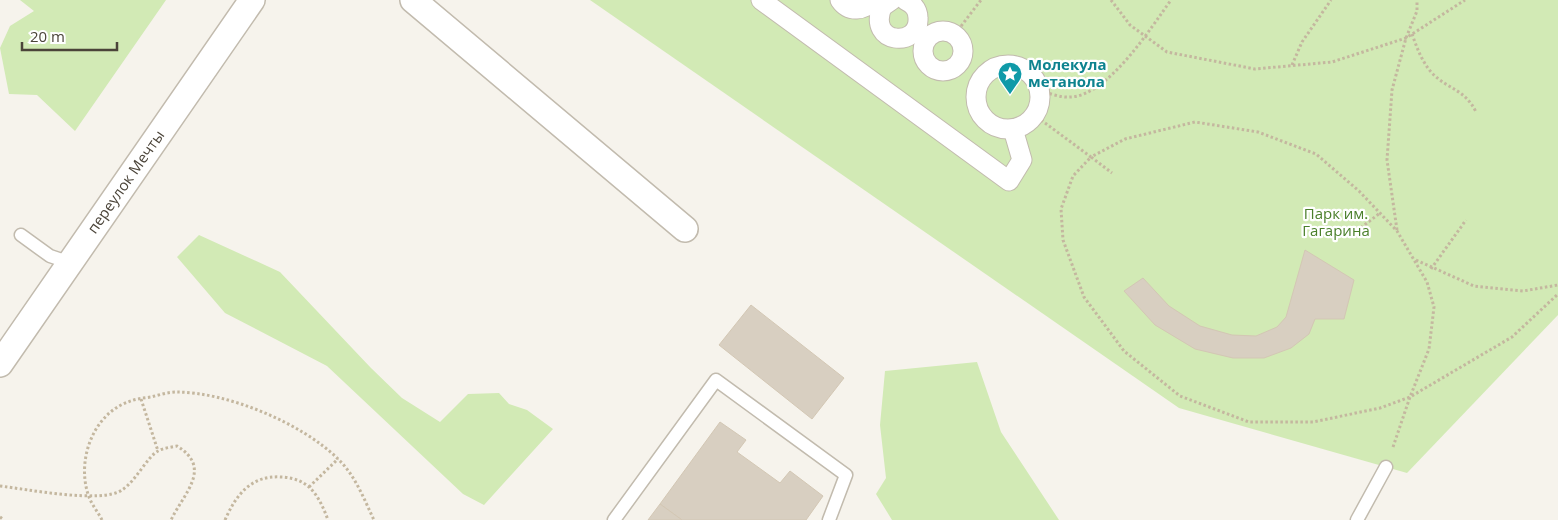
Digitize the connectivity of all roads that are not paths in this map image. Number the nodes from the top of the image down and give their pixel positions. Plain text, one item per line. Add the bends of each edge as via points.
1 (252, 0) edge
2 (413, 0) edge
3 (761, 0) edge
4 (840, 0) edge
5 (905, 0) edge
6 (880, 2) edge
7 (921, 35) junction
8 (960, 62) junction
9 (982, 78) junction
10 (1013, 129) junction
11 (685, 229) dead end
12 (21, 236) dead end
13 (71, 263) junction
14 (0, 364) edge
15 (1386, 467) road end
16 (614, 520) edge
17 (828, 520) edge
18 (1356, 520) edge

1 - 13 street, переулок Мечты
2 - 11 street
3 - 10 street via 1009,181 1022,160
4 - 6 street via 849,8 858,10
5 - 7 street via 918,13
6 - 7 street via 879,24 883,32 899,39
7 - 8 street via 942,30 955,34 963,45 964,54
7 - 8 street via 924,57 935,70 944,72
8 - 9 street
9 - 10 street via 976,90 980,114 989,123
9 - 10 street via 991,69 1015,65 1027,70 1036,80 1040,104 1025,124
12 - 13 lane via 50,256
13 - 14 street, переулок Мечты
15 - 18 lane
16 - 17 lane via 716,380 846,475

